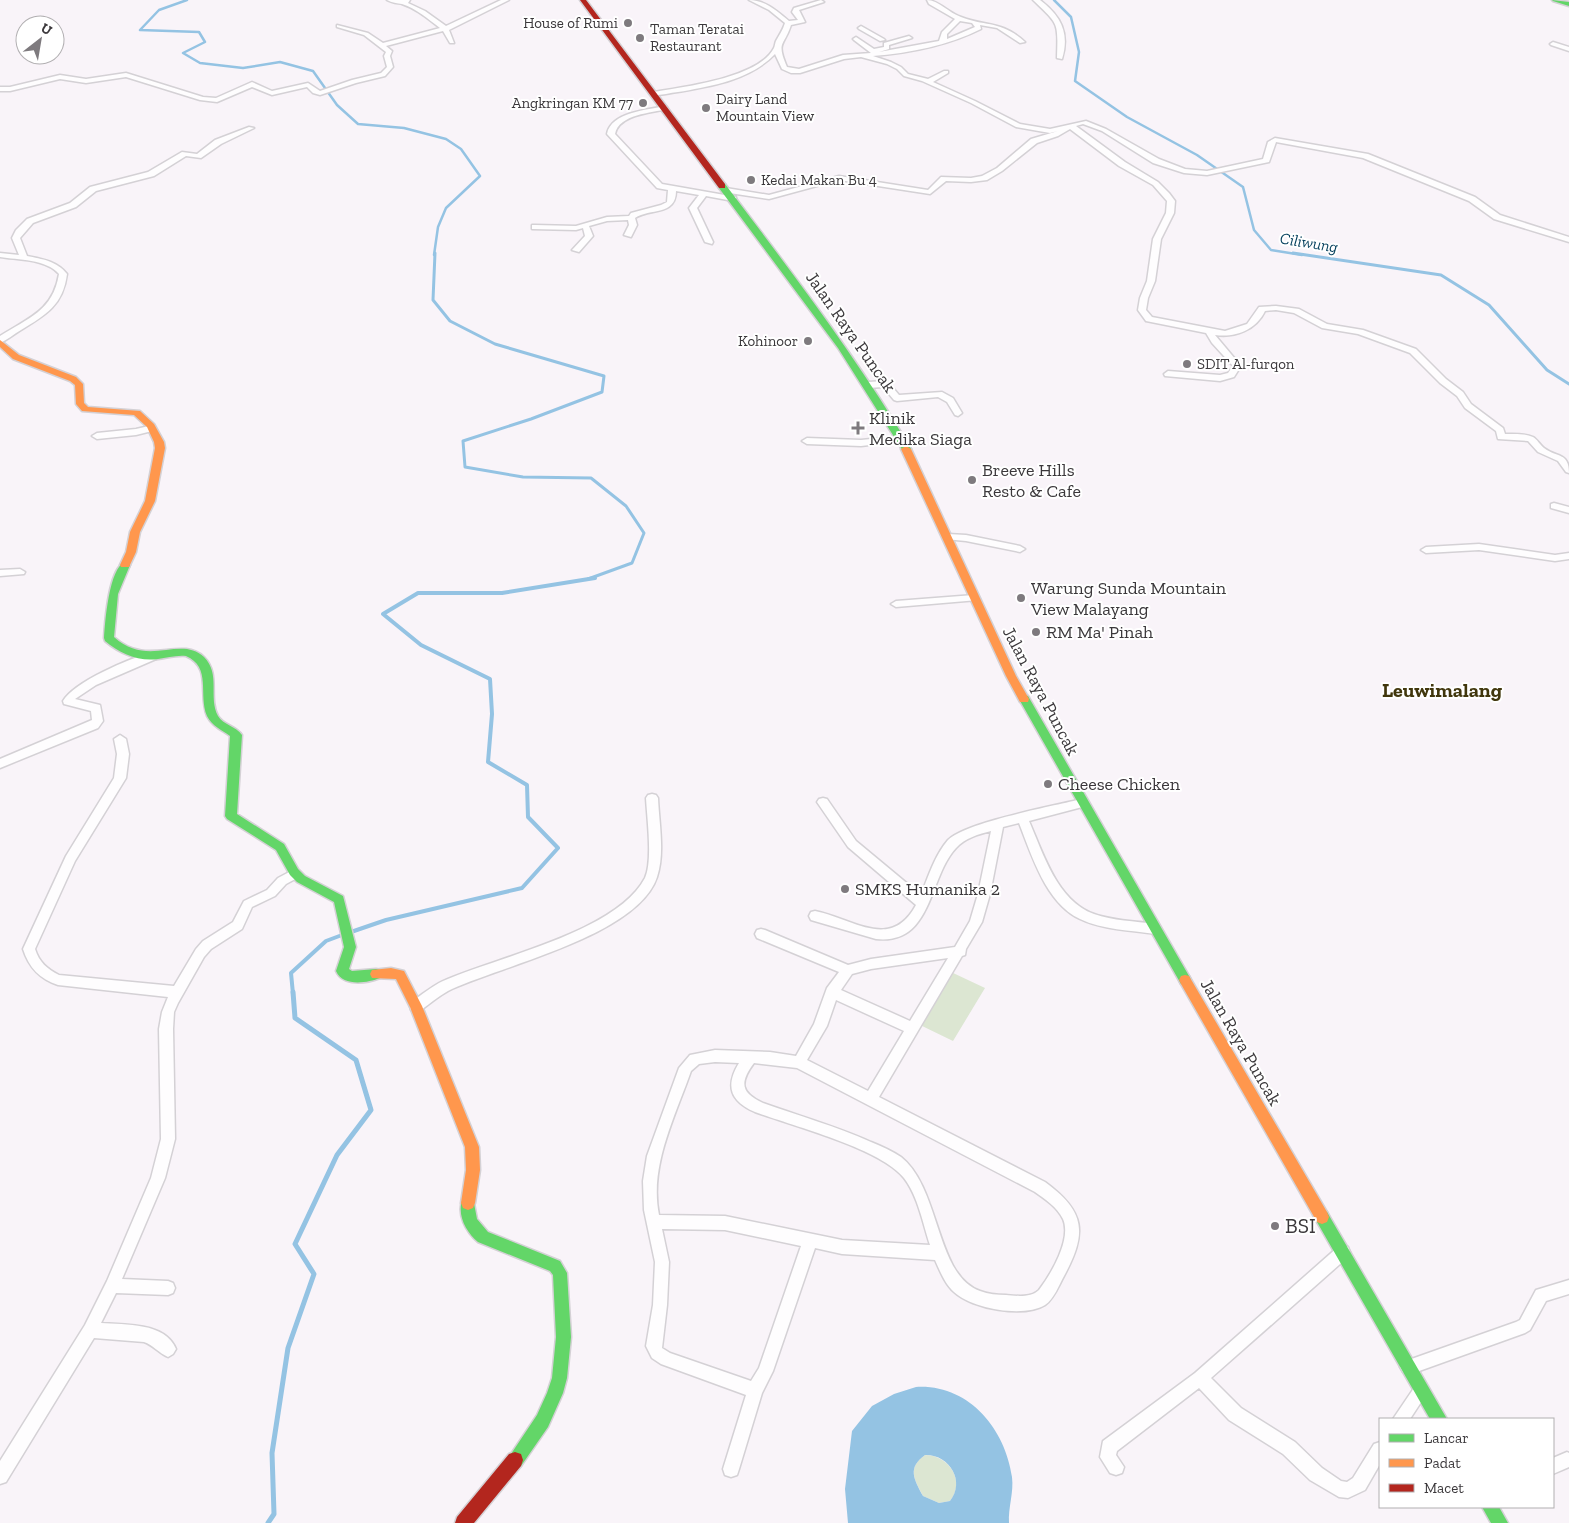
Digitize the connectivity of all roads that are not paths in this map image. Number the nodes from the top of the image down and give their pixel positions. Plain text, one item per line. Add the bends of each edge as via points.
1 (390, 0) edge
2 (412, 0) edge
3 (506, 0) edge
4 (583, 0) edge
5 (752, 0) edge
6 (930, 0) edge
7 (1036, 0) edge
8 (1555, 0) edge
9 (402, 2) junction
10 (821, 2) dead end
11 (1569, 4) edge
12 (959, 19) junction
13 (974, 22) junction
14 (788, 23) junction
15 (339, 26) dead end
16 (861, 28) dead end
17 (445, 29) junction
18 (901, 32) dead end
19 (909, 38) dead end
20 (856, 39) dead end
21 (452, 42) dead end
22 (884, 42) junction
23 (943, 42) junction
24 (1022, 42) dead end
25 (1553, 44) dead end
26 (383, 45) junction
27 (777, 49) junction
28 (1569, 49) edge
29 (875, 53) junction
30 (860, 55) junction
31 (1060, 58) dead end
32 (946, 72) dead end
33 (928, 82) junction
34 (0, 88) edge
35 (654, 94) junction
36 (666, 108) junction
37 (1070, 126) junction
38 (251, 128) dead end
39 (672, 189) junction
40 (704, 194) junction
41 (730, 194) junction
42 (631, 218) junction
43 (535, 227) dead end
44 (586, 227) junction
45 (628, 235) dead end
46 (1569, 240) edge
47 (709, 242) dead end
48 (576, 250) dead end
49 (0, 255) edge
50 (24, 259) junction
51 (1210, 333) junction
52 (0, 342) edge
53 (1168, 374) dead end
54 (868, 385) junction
55 (958, 414) dead end
56 (147, 430) junction
57 (97, 436) dead end
58 (901, 439) junction
59 (806, 441) dead end
60 (1569, 470) edge
61 (1554, 506) dead end
62 (1569, 510) edge
63 (948, 537) junction
64 (1020, 549) dead end
65 (1426, 550) dead end
66 (1569, 556) edge
67 (20, 572) dead end
68 (0, 573) edge
69 (974, 598) junction
70 (896, 604) dead end
71 (152, 656) junction
72 (120, 740) dead end
73 (0, 764) edge
74 (652, 798) dead end
75 (823, 802) dead end
76 (1082, 803) junction
77 (1022, 818) junction
78 (998, 824) junction
79 (295, 874) junction
80 (923, 904) junction
81 (815, 916) dead end
82 (1155, 929) junction
83 (761, 934) dead end
84 (961, 950) junction
85 (848, 970) junction
86 (176, 992) junction
87 (832, 992) junction
88 (416, 1006) junction
89 (913, 1029) junction
90 (750, 1057) junction
91 (800, 1062) junction
92 (870, 1099) junction
93 (654, 1222) junction
94 (810, 1241) junction
95 (1343, 1252) junction
96 (940, 1253) junction
97 (112, 1286) junction
98 (1569, 1287) edge
99 (168, 1288) dead end
100 (90, 1330) junction
101 (168, 1349) dead end
102 (1408, 1367) junction
103 (1200, 1378) junction
104 (1421, 1389) junction
105 (755, 1390) junction
106 (1402, 1418) edge
107 (1438, 1418) edge
108 (1379, 1452) edge
109 (1116, 1467) dead end
110 (731, 1469) dead end
111 (0, 1476) edge
112 (1491, 1508) edge
113 (463, 1523) edge
114 (1500, 1523) edge

1 - 9 street
2 - 9 street
3 - 17 street
4 - 35 main road, Jalan Raya Puncak
5 - 14 street
6 - 12 street
7 - 31 street via 1052,12 1060,25
8 - 11 main road
9 - 17 street via 423,12
10 - 14 street via 796,9 802,22
12 - 13 street
12 - 23 street via 944,33
13 - 23 street via 977,30
13 - 24 street via 999,27
14 - 27 street
15 - 26 street via 360,32
16 - 22 street
17 - 21 street
17 - 26 street
18 - 22 street
19 - 22 street
20 - 29 street
22 - 29 street via 887,48
23 - 29 street via 891,53
25 - 28 street
26 - 34 street via 390,52 387,56 390,67 386,73 320,93 306,85 270,93 252,84 210,100 126,75 86,81 60,77 10,89
27 - 30 street via 784,68 792,72
27 - 35 street via 759,65 731,77
29 - 30 street
30 - 33 street via 889,63 906,75
32 - 33 street
33 - 37 street via 1018,126 1050,131
35 - 36 main road, Jalan Raya Puncak
36 - 39 street via 623,119 614,125 611,132 656,184
36 - 41 main road, Jalan Raya Puncak
37 - 41 street via 1060,134 1035,141 986,177 974,180 945,178 930,192 839,178 773,196
37 - 46 street via 1085,122 1156,161 1197,174 1266,160 1272,142 1277,140 1362,154 1472,198 1494,215
37 - 51 street via 1088,136 1122,164 1156,183 1171,201 1170,213 1157,239 1151,281 1143,301 1145,315 1154,321
38 - 50 street via 218,142 198,156 186,154 151,174 93,189 74,205 30,221 16,238
39 - 40 street
39 - 42 street via 672,199 668,204
40 - 41 street
40 - 47 street via 693,208
41 - 54 main road, Jalan Raya Puncak
42 - 44 street via 607,220
42 - 45 street via 634,225
43 - 44 street
44 - 48 street via 589,236
49 - 50 street
50 - 52 street via 50,264 61,270 63,279 59,294 43,314
51 - 53 street via 1212,340 1237,366 1231,375 1220,378
51 - 60 street via 1243,330 1256,320 1261,309 1276,308 1300,312 1325,326 1360,332 1407,348 1460,394 1468,406 1500,430 1502,436 1532,439 1541,450 1561,459
52 - 56 main road via 7,351 26,362 74,379 79,384 80,404 85,409 133,412 142,416
54 - 55 street via 885,384 899,398 939,394 950,400
54 - 58 main road, Jalan Raya Puncak
56 - 57 street
56 - 71 main road via 159,442 160,448 154,486 113,594 108,636 118,646
58 - 59 street via 861,443
58 - 63 main road, Jalan Raya Puncak
61 - 62 street
63 - 64 street
63 - 69 main road, Jalan Raya Puncak
65 - 66 street via 1480,547 1555,558
67 - 68 street
69 - 70 street
69 - 76 main road, Jalan Raya Puncak via 1011,676
71 - 73 street via 70,695 70,702 96,708 98,721 94,725
71 - 79 main road via 182,652 193,655 205,665 212,714 236,735 230,814 280,847
72 - 86 street via 124,754 120,778 70,859 29,950 37,966 58,980
74 - 88 street via 652,873 644,890 629,905 564,941 451,983
75 - 80 street via 852,844
76 - 77 street
76 - 82 main road, Jalan Raya Puncak
77 - 78 street
77 - 82 street via 1047,873 1074,909 1090,918
78 - 80 street via 953,842 942,858
78 - 84 street via 980,909
79 - 86 street via 271,893 248,904 238,925 203,948
79 - 88 main road via 339,899 350,947 342,971 344,975 397,974
80 - 81 street via 905,928 885,935
82 - 95 main road, Jalan Raya Puncak
83 - 85 street
84 - 85 street
84 - 89 street
85 - 87 street
86 - 97 street via 168,1012 166,1029 168,1147
87 - 89 street
87 - 91 street via 820,1026
88 - 113 main road via 474,1152 469,1194 470,1225 483,1237 555,1266 561,1276 564,1344 559,1381 548,1414 524,1450
89 - 92 street
90 - 91 street
90 - 93 street via 702,1057 686,1068 651,1168
90 - 96 street via 737,1081 742,1097 748,1103 799,1120 898,1163 916,1186
91 - 92 street
92 - 96 street via 1040,1187 1067,1209 1071,1218 1072,1237 1066,1259 1038,1300 1002,1302 968,1294 949,1272
93 - 94 street via 725,1223
93 - 105 street via 662,1262 655,1350 662,1357
94 - 96 street
94 - 105 street via 765,1371
95 - 102 main road, Jalan Raya Puncak
95 - 103 street
97 - 99 street
97 - 100 street
98 - 102 street via 1541,1295 1520,1328
100 - 101 street via 144,1334
100 - 111 street
102 - 104 main road, Jalan Raya Puncak
103 - 108 street via 1236,1414 1289,1448 1316,1474 1339,1489 1348,1490 1359,1484
103 - 109 street via 1109,1447 1108,1457
104 - 106 street
104 - 107 main road, Jalan Raya Puncak
105 - 110 street
112 - 114 main road

